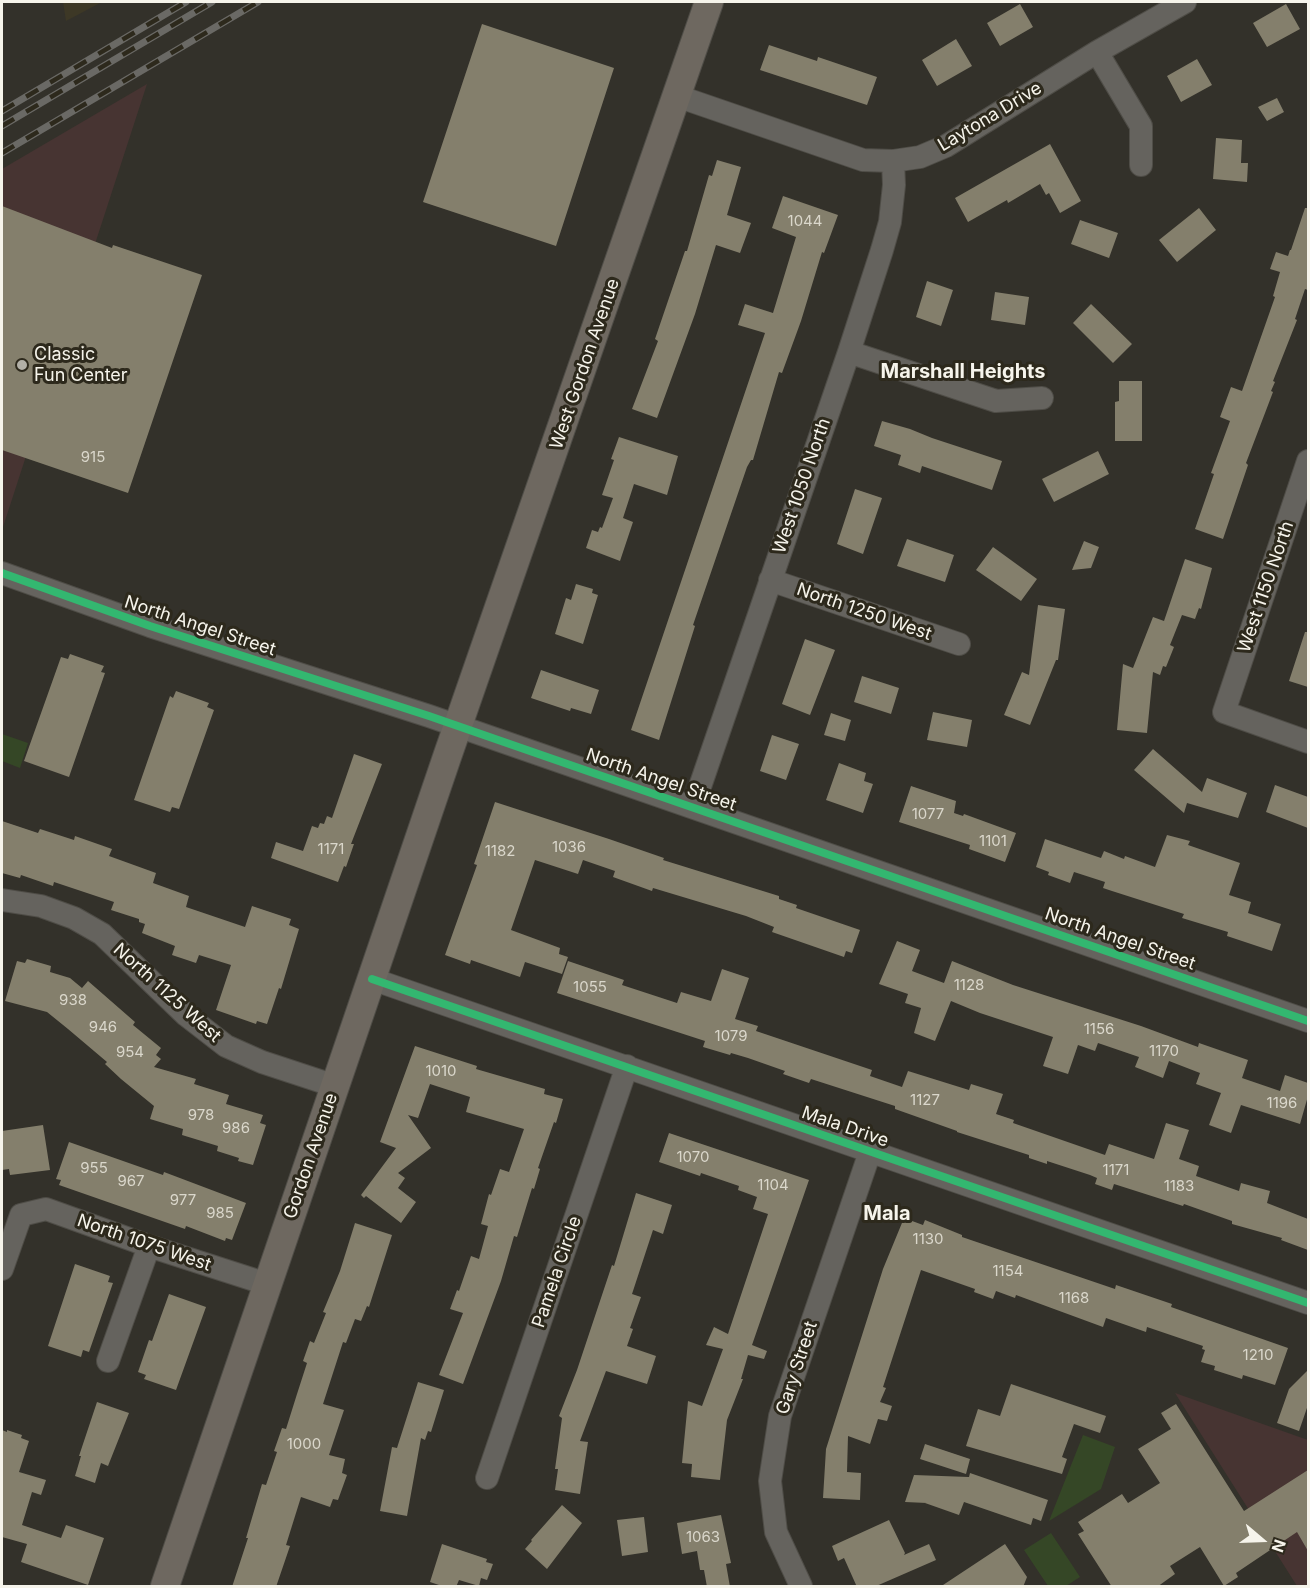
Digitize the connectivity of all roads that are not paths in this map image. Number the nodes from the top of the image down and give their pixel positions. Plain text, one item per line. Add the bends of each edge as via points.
1 (710, 2) edge
2 (1185, 2) edge
3 (1097, 52) junction
4 (677, 96) junction
5 (893, 161) junction
6 (1141, 165) dead end
7 (849, 352) junction
8 (1042, 398) dead end
9 (1308, 461) edge
10 (2, 573) edge
11 (770, 580) junction
12 (959, 644) dead end
13 (458, 726) junction
14 (1308, 742) edge
15 (693, 807) junction
16 (2, 900) edge
17 (372, 979) junction
18 (1308, 1021) edge
19 (627, 1066) junction
20 (335, 1086) junction
21 (870, 1152) junction
22 (148, 1246) junction
23 (2, 1269) edge
24 (267, 1284) junction
25 (1308, 1303) edge
26 (108, 1361) dead end
27 (487, 1478) dead end
28 (165, 1587) edge
29 (801, 1587) edge

1 - 4 main road, West Gordon Avenue
2 - 3 street, Laytona Drive
3 - 5 street, Laytona Drive via 946,146 921,157
3 - 6 street via 1141,126
4 - 5 street, Laytona Drive via 863,160
4 - 13 main road, West Gordon Avenue
5 - 7 street, West 1050 North via 890,222
7 - 8 street via 996,401
7 - 11 street, West 1050 North
9 - 14 street, West 1150 North via 1224,712
10 - 13 street, North Angel Street via 150,626
11 - 12 street, North 1250 West
11 - 15 street, West 1050 North
13 - 15 street, North Angel Street
13 - 17 main road, Gordon Avenue
15 - 18 street, North Angel Street
16 - 20 street, North 1125 West via 41,906 74,918 102,934 186,1015 226,1046
17 - 19 street, Mala Drive
17 - 20 main road, Gordon Avenue
19 - 21 street, Mala Drive
19 - 27 street, Pamela Circle
20 - 24 main road, Gordon Avenue
21 - 25 street, Mala Drive
21 - 29 street, Gary Street via 780,1416 770,1480 776,1532
22 - 23 street, North 1075 West via 46,1209 21,1215
22 - 24 street, North 1075 West
22 - 26 street
24 - 28 main road, Gordon Avenue

